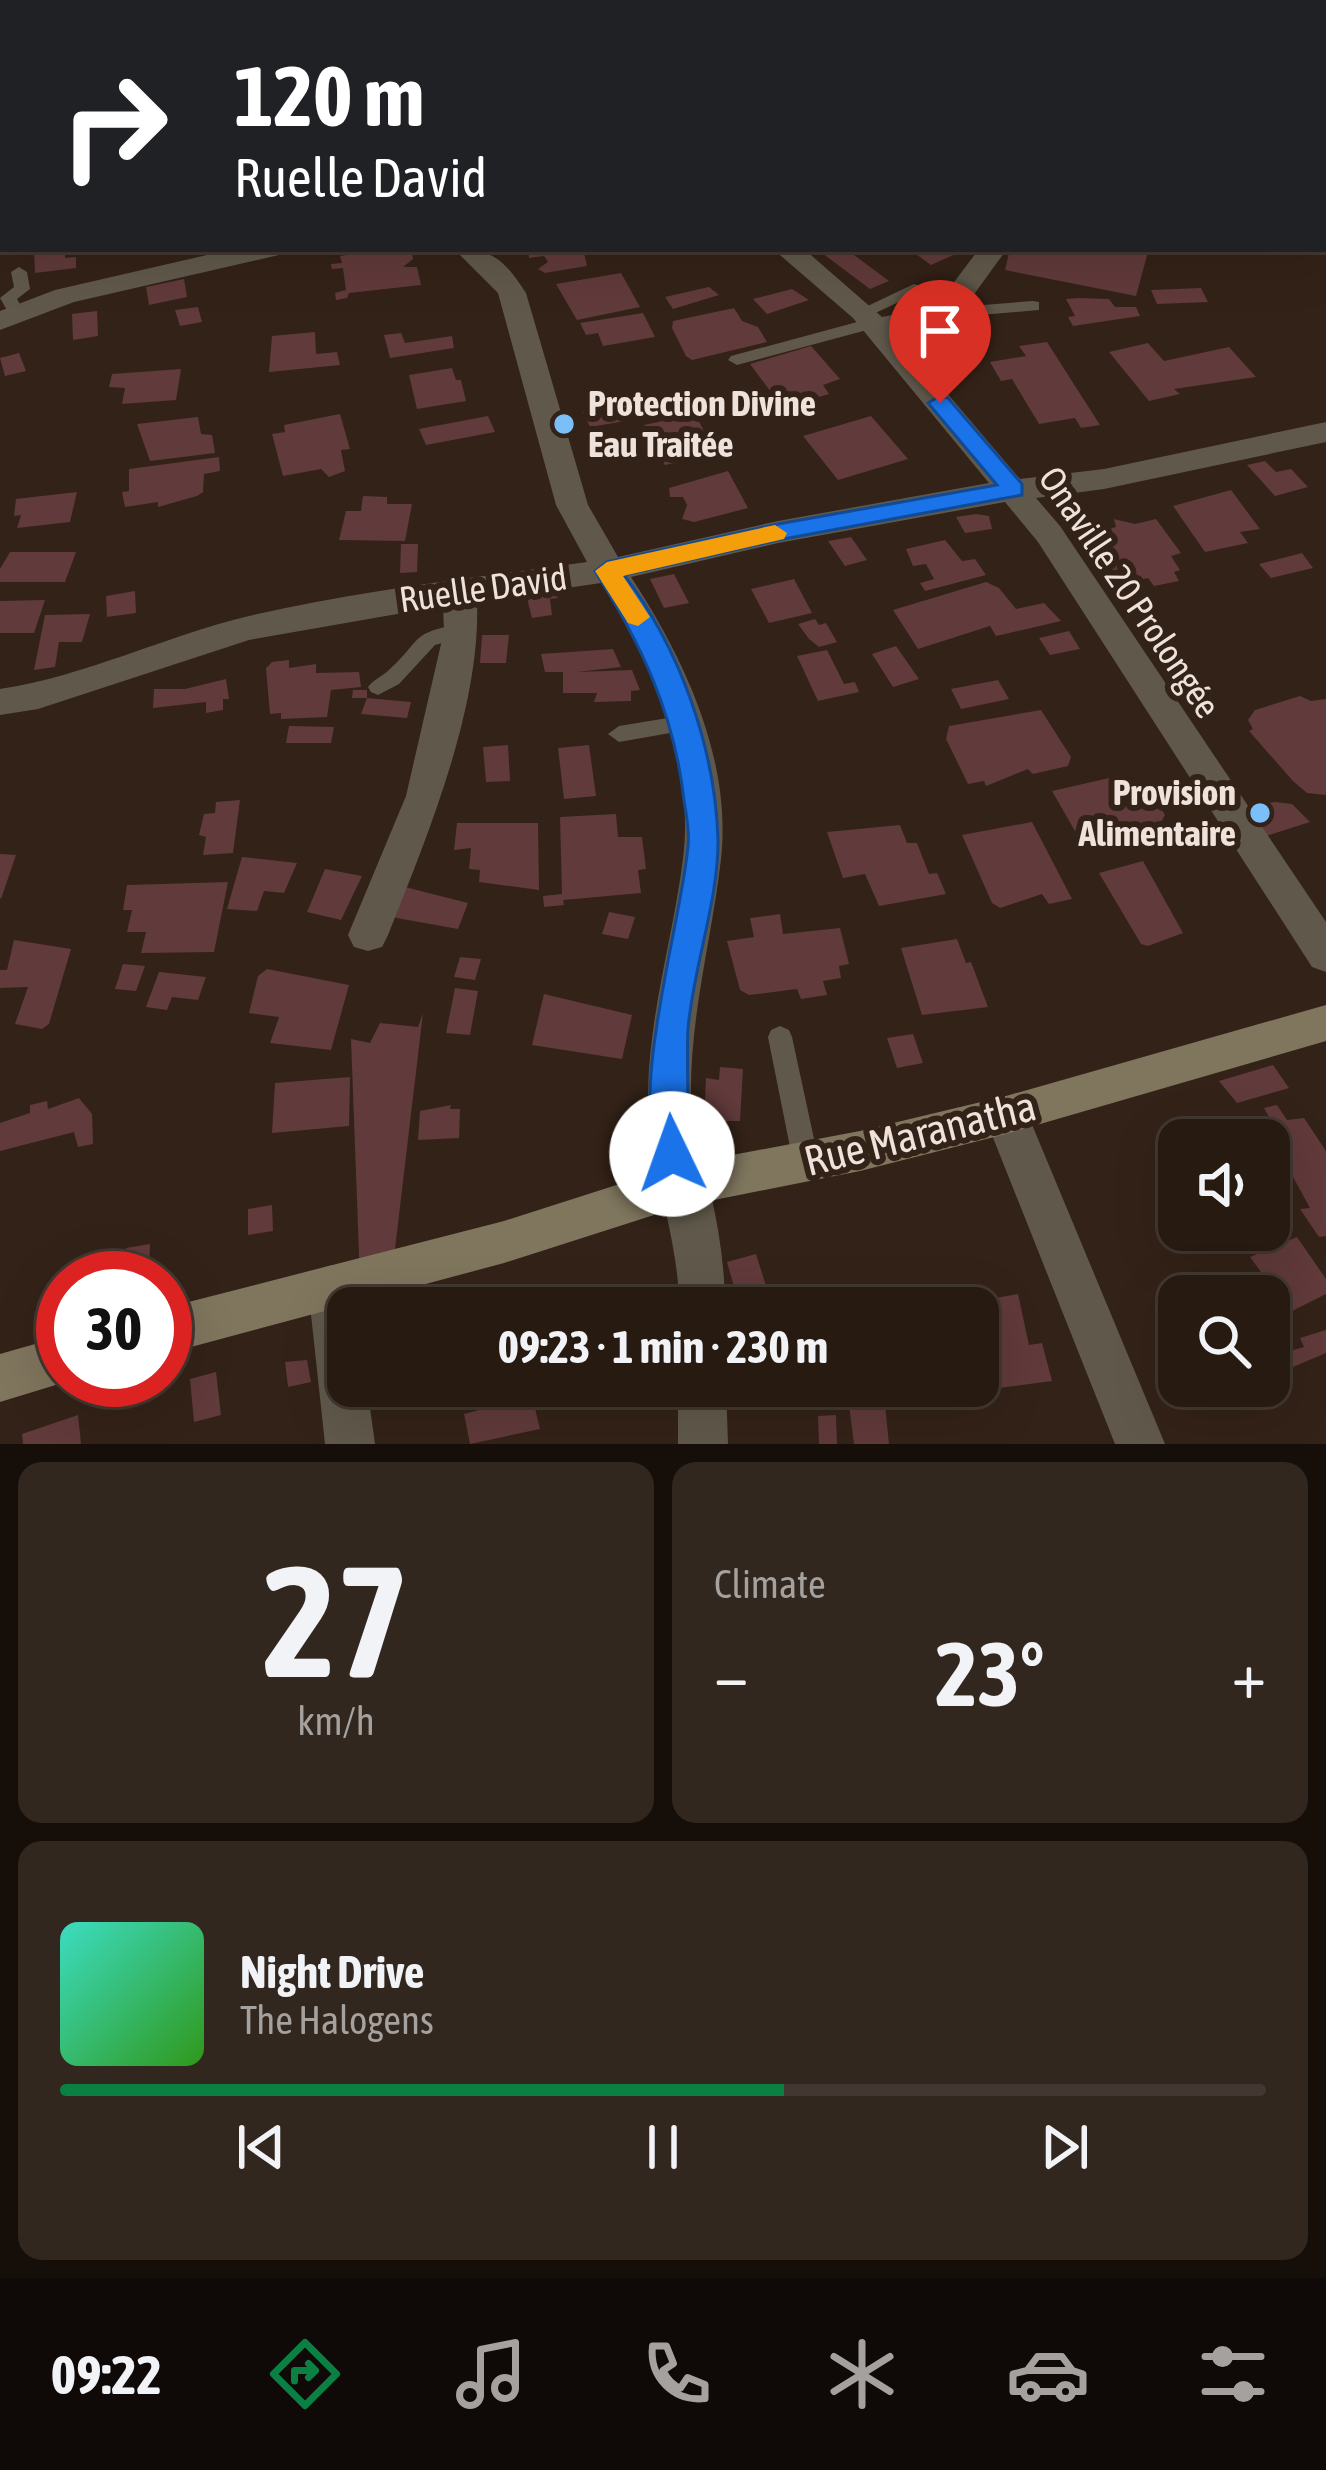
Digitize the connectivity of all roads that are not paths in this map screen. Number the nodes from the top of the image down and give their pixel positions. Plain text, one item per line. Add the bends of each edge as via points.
1 (231, 252) edge
2 (472, 252) edge
3 (790, 252) edge
4 (991, 252) edge
5 (19, 272) dead end
6 (914, 289) dead end
7 (1033, 306) dead end
8 (946, 313) junction
9 (9, 317) edge
10 (870, 321) junction
11 (737, 360) dead end
12 (1326, 431) edge
13 (1014, 490) junction
14 (607, 571) junction
15 (460, 592) junction
16 (461, 631) junction
17 (378, 687) dead end
18 (0, 702) edge
19 (686, 724) junction
20 (619, 734) dead end
21 (368, 935) dead end
22 (1326, 955) edge
23 (1326, 1023) edge
24 (780, 1036) dead end
25 (1006, 1115) junction
26 (806, 1162) junction
27 (683, 1185) junction
28 (331, 1286) junction
29 (702, 1287) edge
30 (192, 1324) edge
31 (36, 1368) edge
32 (0, 1378) edge
33 (702, 1407) edge
34 (350, 1444) edge
35 (703, 1444) edge
36 (1140, 1444) edge

1 - 9 street
2 - 14 street via 512,292 572,505
3 - 10 street, Onaville 20 Prolongée
4 - 8 street
5 - 9 lane via 22,289 8,298
6 - 10 lane
7 - 8 lane
8 - 10 street
10 - 11 lane
10 - 13 street, Onaville 20 Prolongée
12 - 13 street, Ruelle David
13 - 14 street, Ruelle David
13 - 22 street, Onaville 20 Prolongée via 1089,588
14 - 15 street, Ruelle David
14 - 19 street via 657,652
15 - 16 street
15 - 18 street, Ruelle David via 246,629
16 - 17 lane via 418,642 406,668
16 - 21 street via 424,796
19 - 20 lane
19 - 27 street via 704,842 672,1024 668,1106
23 - 25 street, Rue Maranatha
24 - 26 lane
25 - 26 street, Rue Maranatha
25 - 36 street
26 - 27 street, Rue Maranatha
27 - 28 street, Rue Maranatha
27 - 29 street
28 - 30 street, Rue Maranatha
28 - 34 street
31 - 32 street
33 - 35 street

